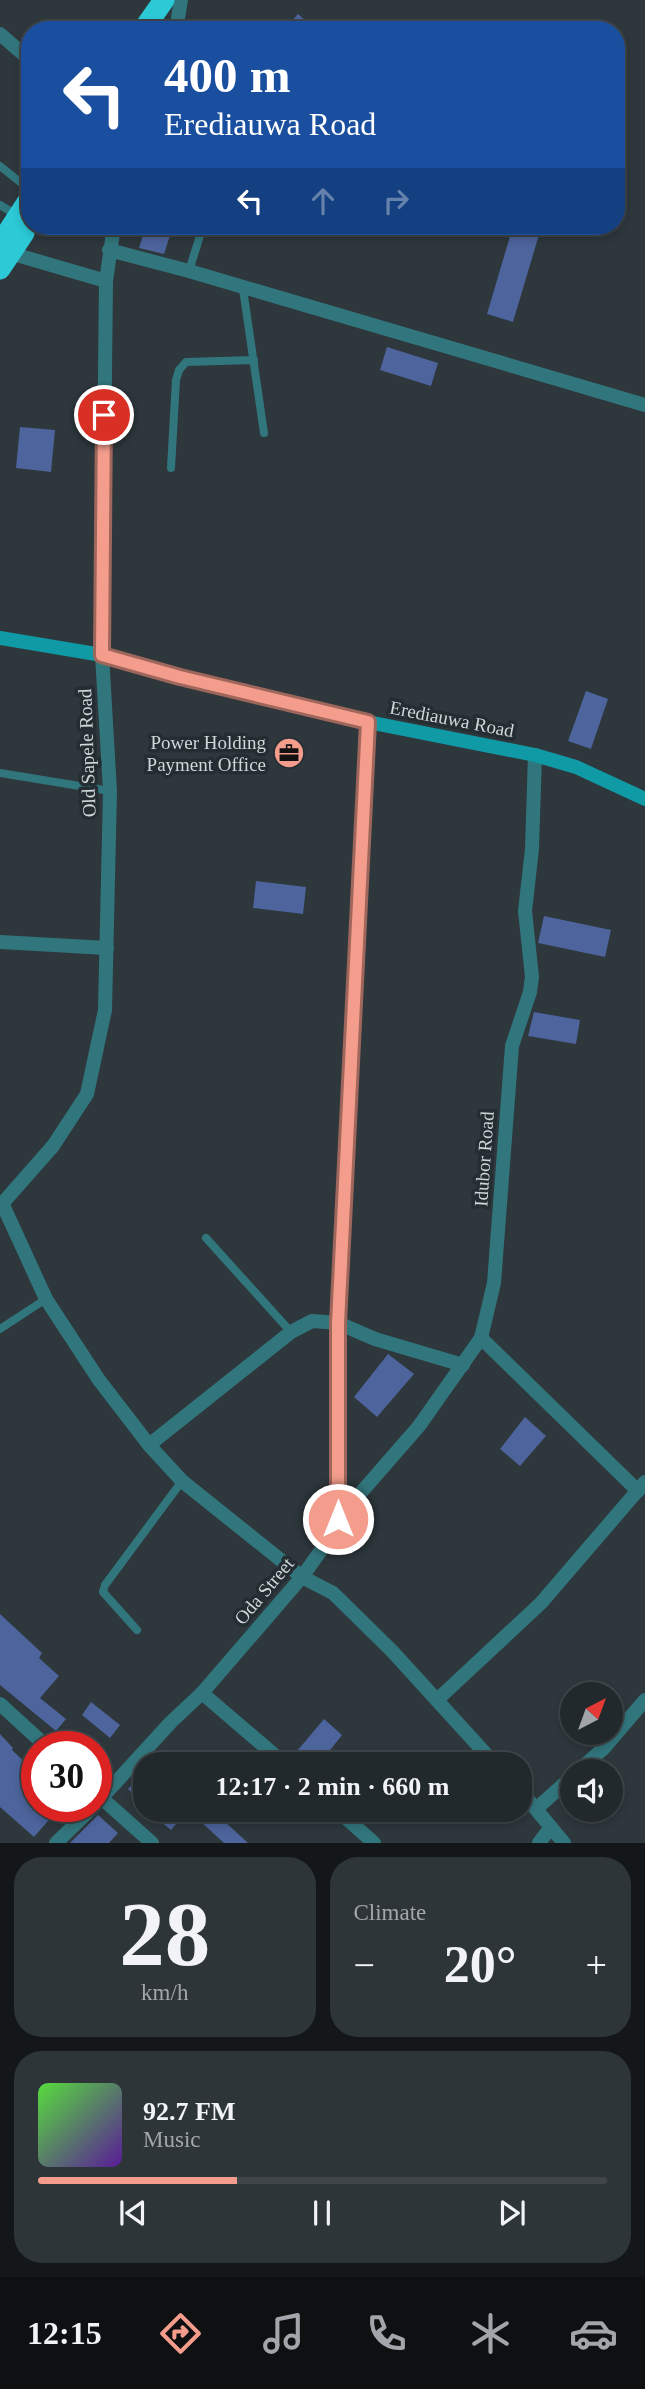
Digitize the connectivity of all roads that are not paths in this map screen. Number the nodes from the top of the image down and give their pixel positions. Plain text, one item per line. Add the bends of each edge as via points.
1 (164, 0) edge
2 (179, 0) edge
3 (150, 21) edge
4 (164, 21) edge
5 (177, 21) edge
6 (0, 34) edge
7 (21, 52) edge
8 (0, 166) edge
9 (21, 183) edge
10 (16, 215) edge
11 (112, 235) edge
12 (200, 235) edge
13 (109, 250) junction
14 (3, 256) edge
15 (189, 271) junction
16 (106, 281) junction
17 (243, 289) junction
18 (254, 360) junction
19 (645, 405) edge
20 (264, 433) dead end
21 (172, 468) dead end
22 (0, 638) edge
23 (102, 655) junction
24 (368, 722) junction
25 (535, 755) junction
26 (0, 773) edge
27 (110, 791) junction
28 (645, 799) edge
29 (0, 942) edge
30 (107, 948) junction
31 (1, 1204) edge
32 (206, 1238) dead end
33 (46, 1299) junction
34 (338, 1323) junction
35 (0, 1329) edge
36 (291, 1332) junction
37 (481, 1338) junction
38 (463, 1365) junction
39 (149, 1445) junction
40 (182, 1481) junction
41 (641, 1486) edge
42 (338, 1519) junction
43 (302, 1577) junction
44 (137, 1630) dead end
45 (202, 1693) junction
46 (437, 1700) junction
47 (645, 1700) edge
48 (0, 1703) edge
49 (30, 1731) edge
50 (271, 1752) edge
51 (484, 1752) edge
52 (592, 1759) edge
53 (112, 1784) edge
54 (560, 1788) edge
55 (532, 1803) edge
56 (537, 1808) junction
57 (112, 1812) edge
58 (76, 1822) edge
59 (350, 1822) edge
60 (551, 1826) junction
61 (56, 1843) edge
62 (152, 1843) edge
63 (373, 1843) edge
64 (539, 1843) edge
65 (564, 1843) edge

1 - 3 highway
2 - 4 highway
2 - 5 street
6 - 7 street
8 - 9 lane
10 - 14 highway
11 - 13 street, Old Sapele Road
12 - 15 lane
13 - 15 street
13 - 16 street, Old Sapele Road
14 - 16 street
15 - 17 street
16 - 23 street, Old Sapele Road
17 - 18 lane
17 - 19 street
18 - 20 lane
18 - 21 lane via 198,359 179,370
22 - 23 street, Erediauwa Road
23 - 24 street, Erediauwa Road
23 - 27 street, Old Sapele Road
24 - 25 street, Erediauwa Road
24 - 34 street, Oda Street
25 - 28 street, Erediauwa Road via 576,767
25 - 37 street, Idubor Road via 525,911 532,977 512,1046 494,1283
26 - 27 lane
27 - 30 street, Old Sapele Road
29 - 30 street
30 - 31 street, Old Sapele Road via 105,1010 87,1094 53,1146
31 - 33 street
32 - 36 lane
33 - 35 lane
33 - 39 street
34 - 36 street via 312,1321
34 - 38 street
34 - 42 street, Oda Street
36 - 39 street
37 - 38 street, Idubor Road
37 - 41 street
38 - 42 street, Idubor Road via 419,1426
39 - 40 street
40 - 43 street
40 - 44 lane via 105,1584 103,1592
41 - 46 street via 541,1603
42 - 43 street, Oda Street
43 - 45 street, Oda Street
43 - 46 street via 332,1594
45 - 50 street
45 - 53 street, Oda Street
46 - 51 street
47 - 52 street
48 - 49 street
54 - 56 street
55 - 56 street
56 - 60 street
57 - 62 street
58 - 61 street, Oda Street
59 - 63 street
60 - 64 street
60 - 65 street

